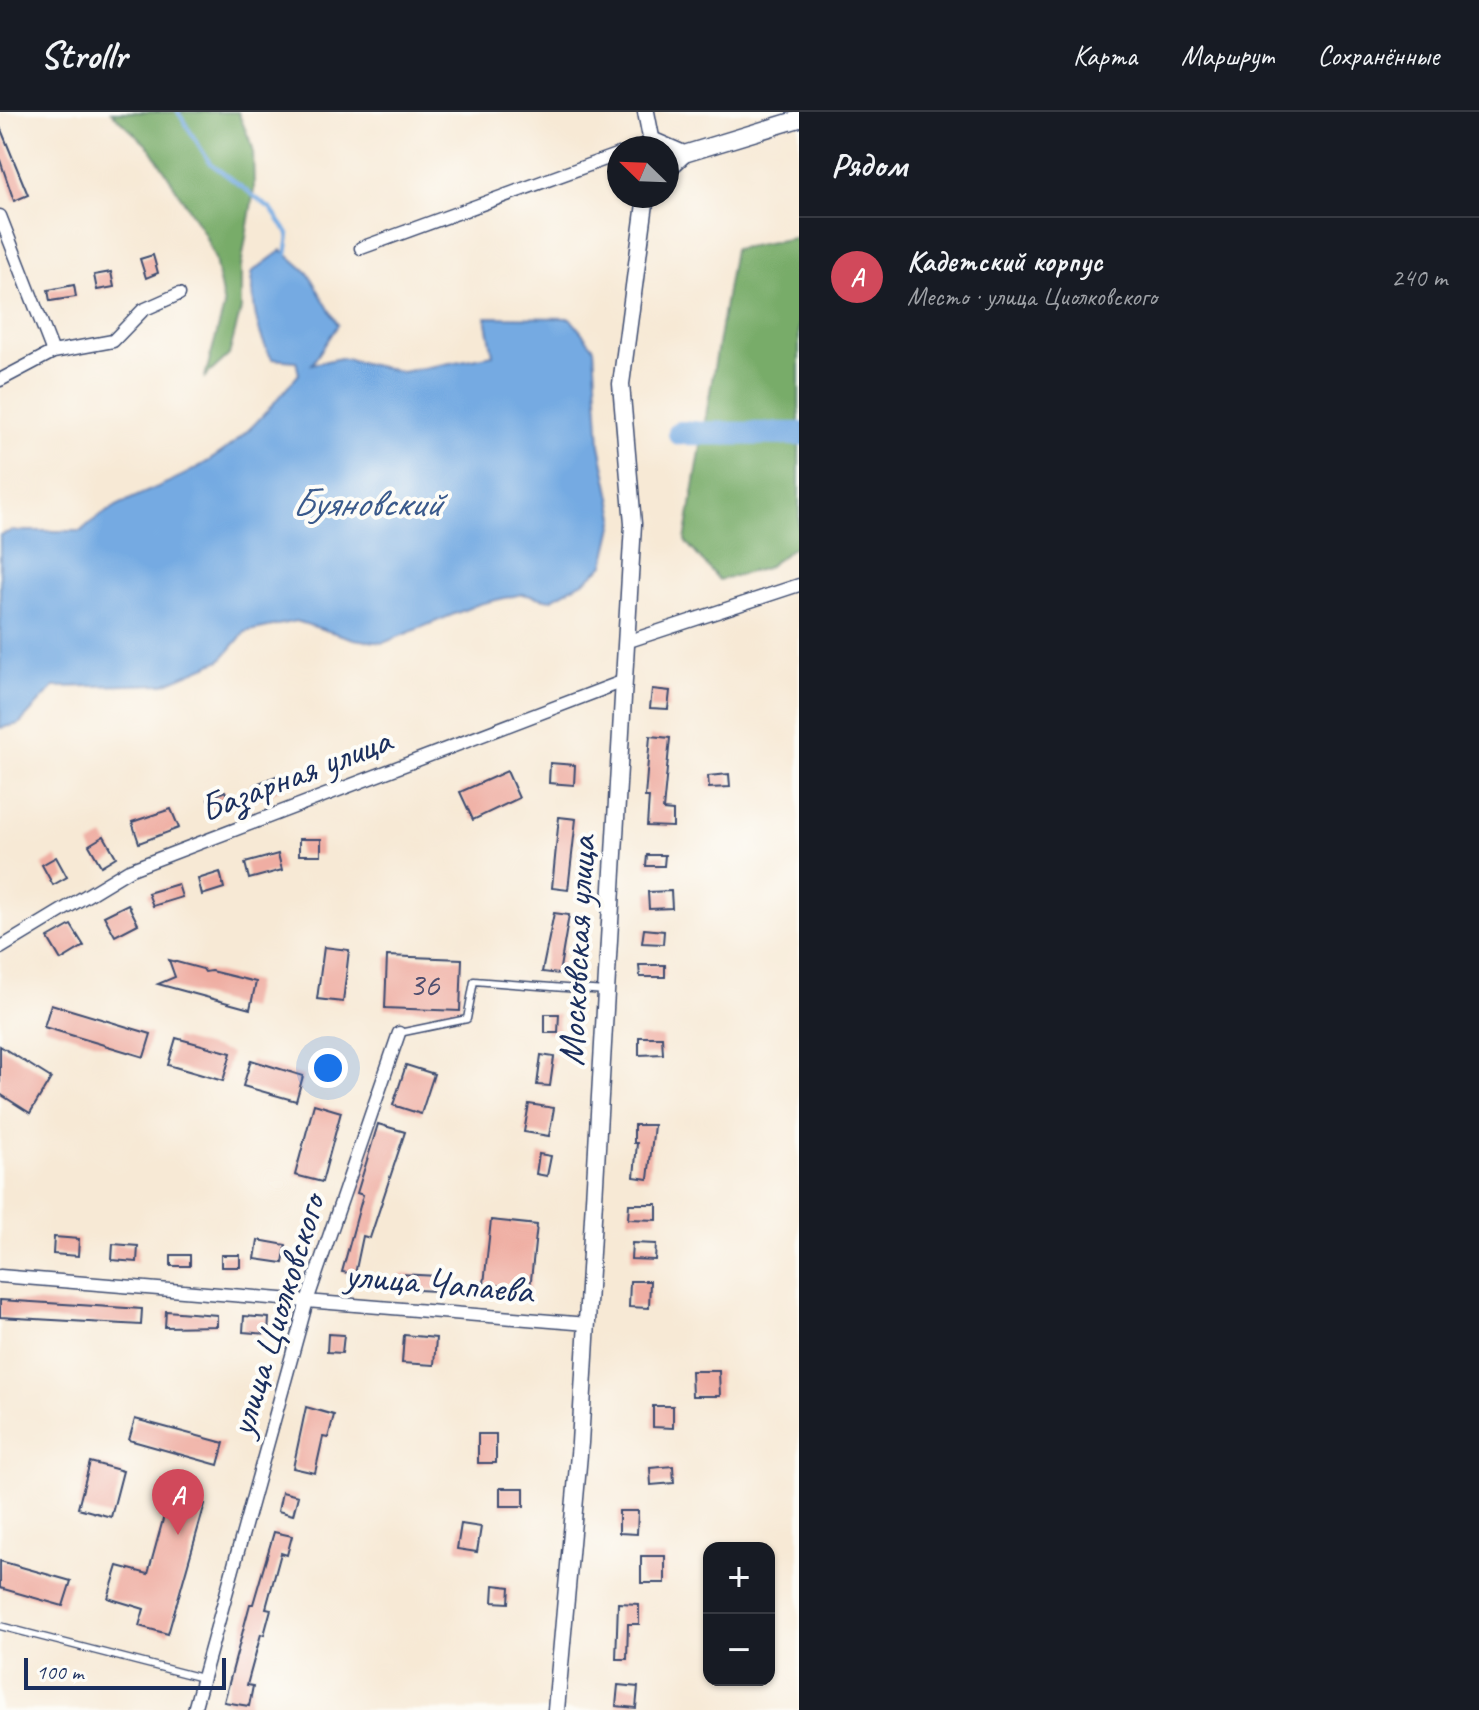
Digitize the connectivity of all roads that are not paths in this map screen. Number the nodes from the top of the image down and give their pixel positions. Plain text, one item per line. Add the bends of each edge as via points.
1 (646, 112) edge
2 (799, 119) edge
3 (651, 136) edge
4 (679, 153) edge
5 (684, 154) junction
6 (607, 158) edge
7 (679, 159) edge
8 (644, 208) edge
9 (0, 216) edge
10 (361, 248) dead end
11 (179, 294) dead end
12 (53, 352) junction
13 (0, 380) edge
14 (799, 585) edge
15 (626, 642) junction
16 (624, 681) junction
17 (0, 948) edge
18 (606, 991) junction
19 (399, 1033) joint
20 (0, 1276) edge
21 (307, 1301) junction
22 (587, 1324) junction
23 (0, 1626) edge
24 (202, 1678) junction
25 (194, 1710) edge
26 (556, 1710) edge

1 - 3 street
2 - 5 street
4 - 5 street
5 - 7 street
6 - 10 street
8 - 15 street, Московская улица via 621,384 633,524
9 - 12 street
11 - 12 street via 143,310 113,341
12 - 13 street
14 - 15 street
15 - 16 street, Московская улица
16 - 17 street, Базарная улица via 129,870
16 - 18 street, Московская улица
18 - 19 lane via 474,981 467,1019
18 - 22 street, Московская улица
19 - 21 street, улица Циолковского
20 - 21 street, улица Чапаева
21 - 22 street, улица Чапаева
21 - 24 street, улица Циолковского
22 - 26 street, Московская улица
23 - 24 lane
24 - 25 street, улица Циолковского

